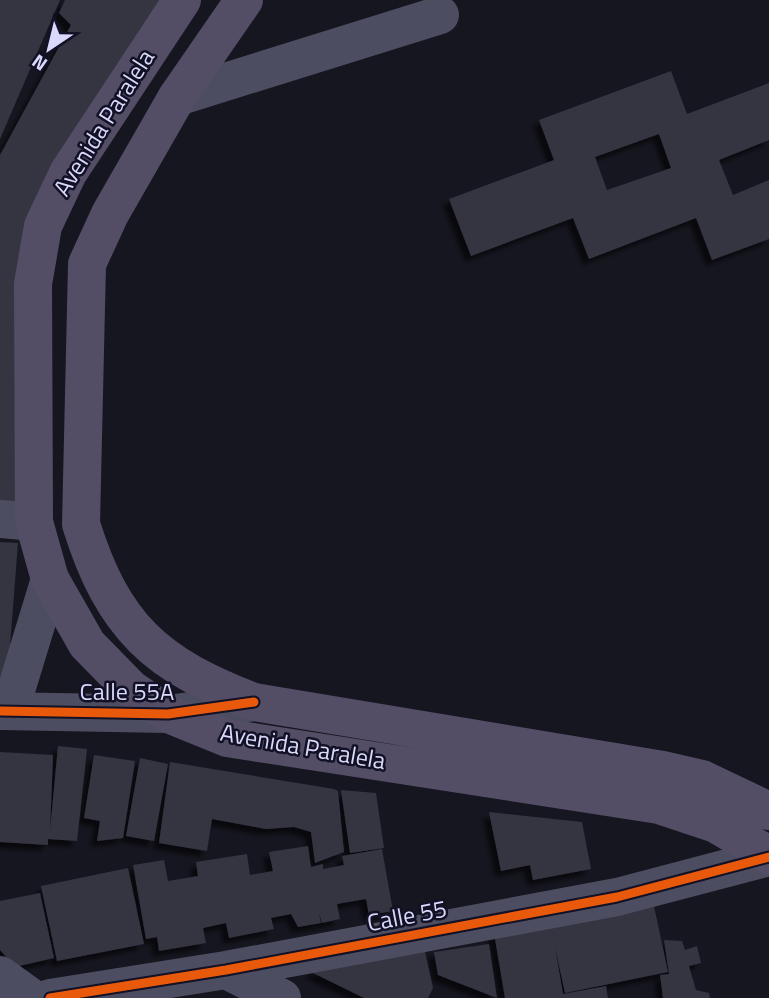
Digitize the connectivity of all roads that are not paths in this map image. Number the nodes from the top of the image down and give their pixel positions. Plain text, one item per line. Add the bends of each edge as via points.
1 (181, 0) edge
2 (244, 0) edge
3 (440, 15) dead end
4 (177, 97) junction
5 (17, 521) edge
6 (50, 579) junction
7 (254, 702) junction
8 (5, 710) edge
9 (168, 714) junction
10 (769, 811) edge
11 (769, 856) edge
12 (226, 970) junction
13 (0, 975) edge
14 (32, 998) edge
15 (50, 998) edge
16 (282, 998) edge

1 - 5 main road, Avenida Paralela via 68,173 43,226 33,284
2 - 4 main road, Avenida Paralela
3 - 4 street
4 - 7 main road, Avenida Paralela via 87,264 81,524 114,602 136,632 163,657 204,683
5 - 6 main road, Avenida Paralela
6 - 8 street, Calle 55A
6 - 9 main road, Avenida Paralela via 87,644 131,689
7 - 9 street, Calle 55A
7 - 10 main road, Avenida Paralela via 663,770 702,779
8 - 9 street, Calle 55A
9 - 11 main road, Avenida Paralela via 227,738 659,805 716,824
11 - 12 street, Calle 55 via 617,897
12 - 15 street, Calle 55
12 - 16 street
13 - 14 street

